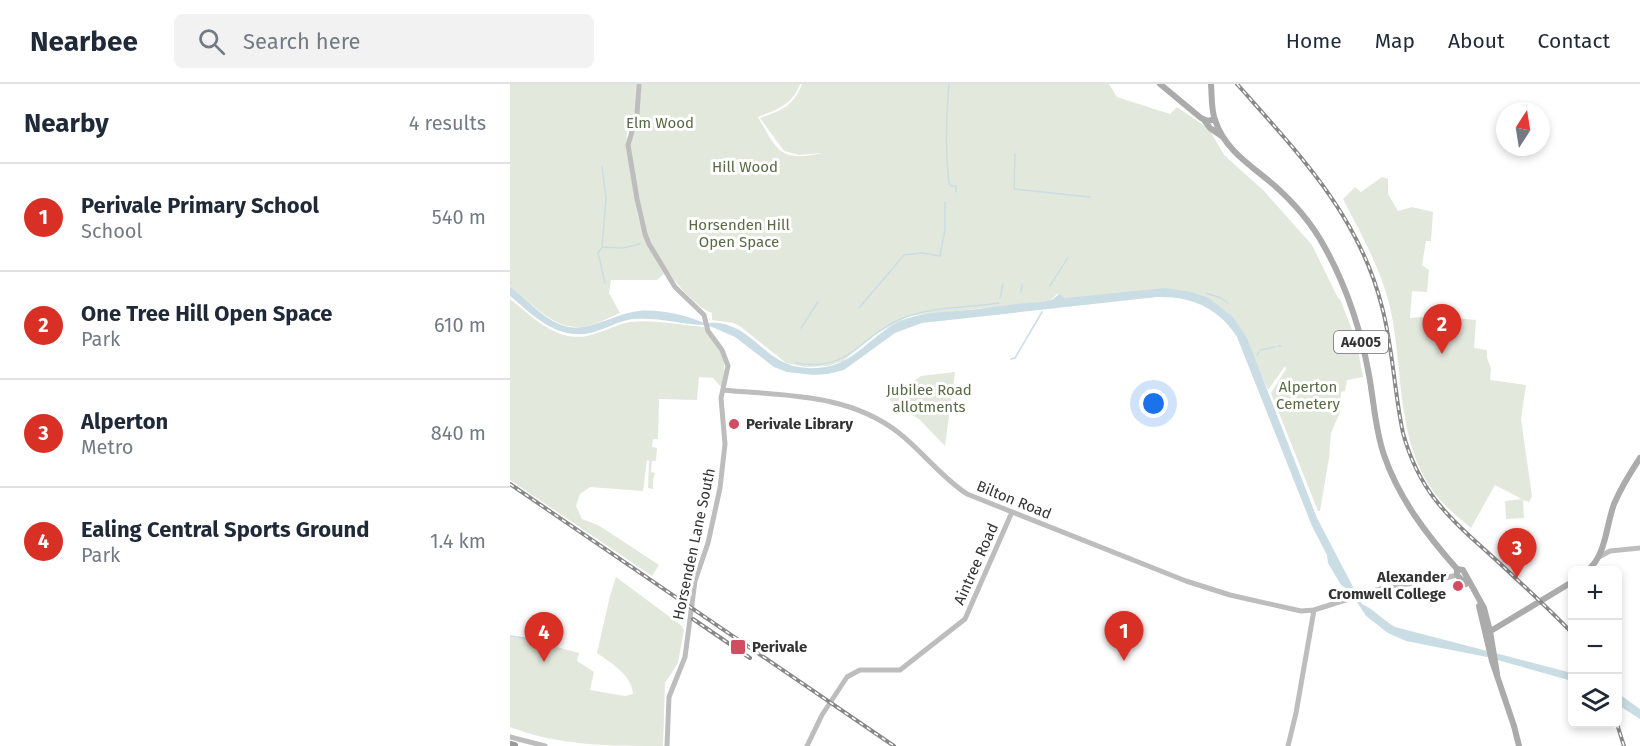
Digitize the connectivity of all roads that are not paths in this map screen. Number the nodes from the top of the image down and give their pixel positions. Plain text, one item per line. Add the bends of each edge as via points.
1 (639, 84) edge
2 (1160, 84) edge
3 (1211, 84) edge
4 (1215, 119) junction
5 (1204, 120) junction
6 (1223, 137) junction
7 (723, 390) junction
8 (1640, 458) edge
9 (1012, 512) junction
10 (1640, 548) edge
11 (1601, 549) junction
12 (1610, 551) junction
13 (1599, 556) junction
14 (1591, 566) edge
15 (1459, 573) junction
16 (1568, 584) edge
17 (1314, 610) junction
18 (1488, 632) junction
19 (510, 736) edge
20 (515, 744) edge
21 (545, 746) edge
22 (667, 746) edge
23 (807, 746) edge
24 (1288, 746) edge
25 (1519, 746) edge

1 - 7 street, Horsenden Lane South via 637,114 628,145 640,217 649,244 668,277 680,294 705,315 728,362
2 - 5 main road
3 - 4 main road, A4005
4 - 5 main road
4 - 6 main road, A4005
5 - 6 main road, A4005
6 - 15 main road, A4005 via 1233,152 1286,196 1324,247 1358,330 1390,472 1410,510
7 - 9 street, Bilton Road via 829,400 862,411 900,434 962,491
7 - 22 street, Horsenden Lane South via 725,444 720,488 695,581 685,657 669,697
8 - 11 main road via 1620,492
9 - 17 street, Bilton Road via 1186,581 1239,597 1301,611
9 - 23 street, Aintree Road via 965,619 900,670 865,669 847,677
10 - 12 street
11 - 12 street
11 - 13 main road
12 - 13 street
13 - 14 main road
15 - 17 street via 1434,581 1395,585
15 - 18 main road, A4005 via 1480,598
16 - 18 main road
17 - 24 street
18 - 25 main road, A4005
19 - 20 street
20 - 21 street

